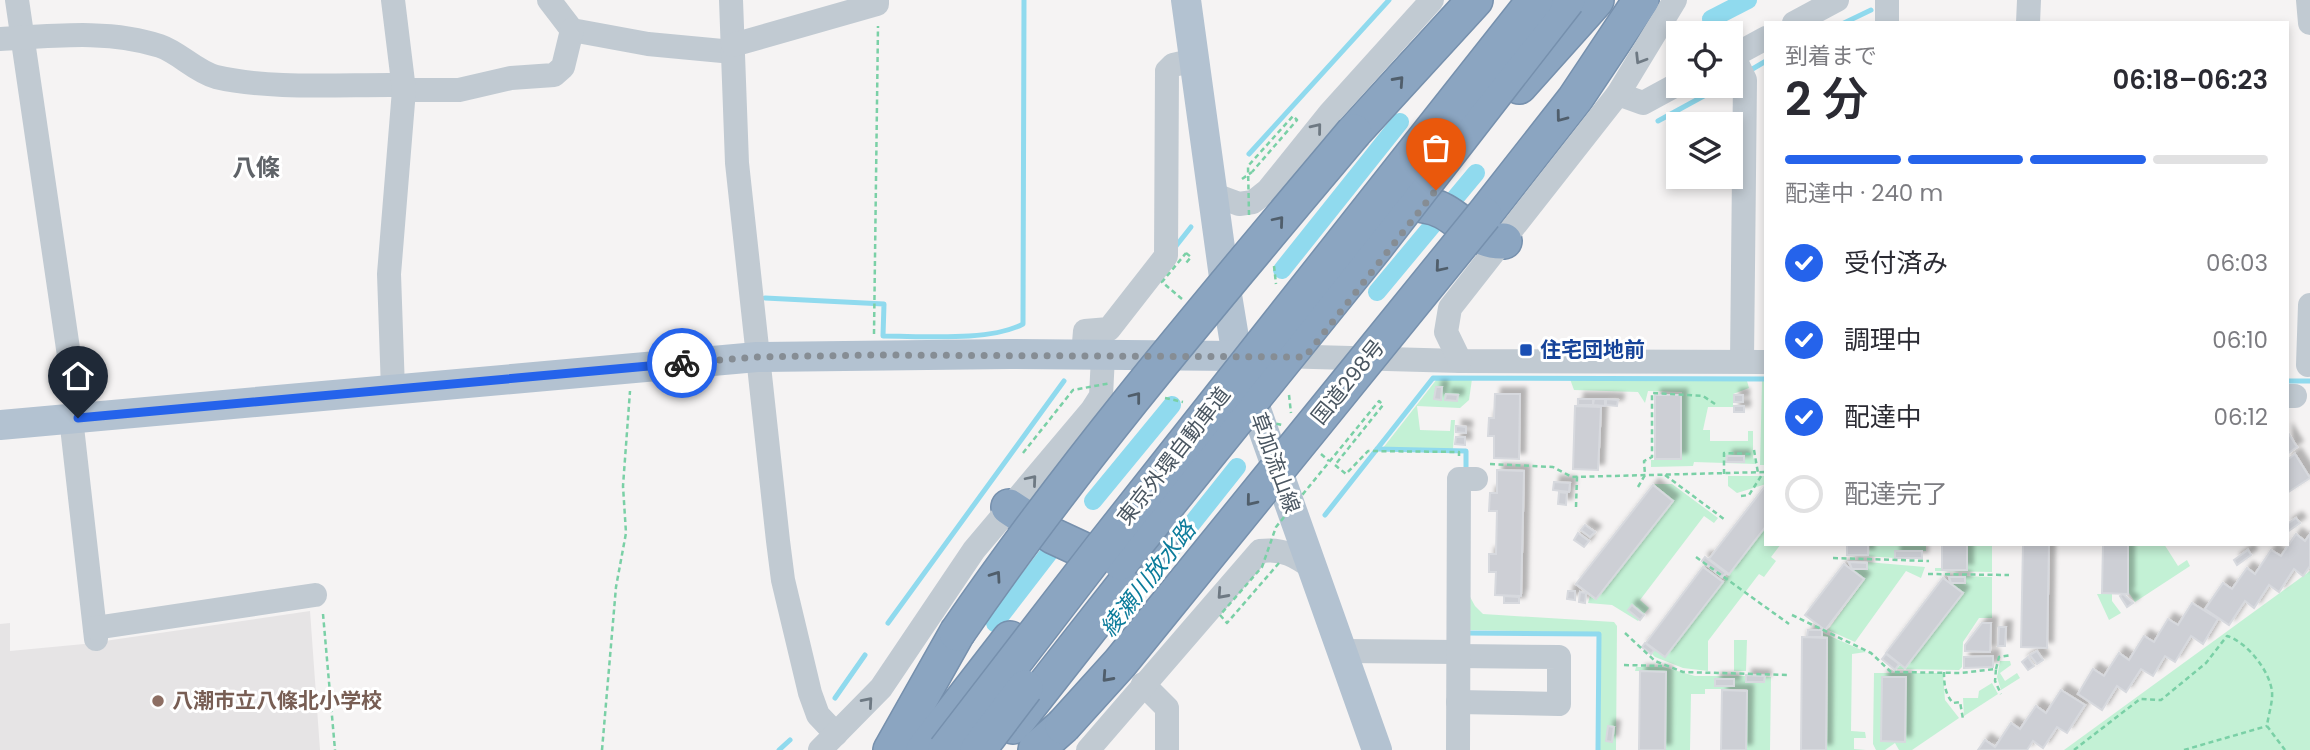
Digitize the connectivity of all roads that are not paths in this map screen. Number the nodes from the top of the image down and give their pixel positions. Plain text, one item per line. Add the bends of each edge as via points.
1 (17, 0) edge
2 (393, 0) edge
3 (549, 0) edge
4 (731, 0) edge
5 (1186, 0) edge
6 (1432, 0) edge
7 (1475, 0) edge
8 (1513, 0) edge
9 (1535, 0) edge
10 (1567, 0) edge
11 (1596, 0) edge
12 (1641, 0) edge
13 (1675, 0) edge
14 (1837, 0) edge
15 (1887, 0) edge
16 (2029, 0) edge
17 (2308, 0) edge
18 (877, 2) edge
19 (1798, 21) edge
20 (1888, 21) edge
21 (2028, 21) edge
22 (2310, 23) edge
23 (572, 30) junction
24 (11, 38) edge
25 (1764, 40) edge
26 (733, 49) junction
27 (1195, 61) junction
28 (1743, 61) edge
29 (403, 88) junction
30 (1666, 91) edge
31 (1618, 94) junction
32 (1740, 98) edge
33 (1212, 194) junction
34 (1424, 205) junction
35 (1494, 228) junction
36 (2310, 305) edge
37 (1237, 356) junction
38 (757, 357) junction
39 (1305, 357) junction
40 (1754, 361) edge
41 (1460, 362) junction
42 (1100, 365) junction
43 (2302, 365) edge
44 (393, 390) junction
45 (1258, 416) junction
46 (75, 418) junction
47 (0, 425) edge
48 (1474, 474) road end
49 (1009, 507) junction
50 (1080, 549) junction
51 (1314, 569) junction
52 (315, 596) road end
53 (1343, 651) junction
54 (1458, 654) junction
55 (1143, 684) junction
56 (1458, 702) junction
57 (828, 742) edge
58 (891, 750) edge
59 (924, 750) edge
60 (946, 750) edge
61 (978, 750) edge
62 (996, 750) edge
63 (1037, 750) edge
64 (1088, 750) edge
65 (1167, 750) edge
66 (1377, 750) edge
67 (1458, 750) edge

1 - 24 street
2 - 29 street
3 - 23 street
4 - 26 street
5 - 27 main road, 草加流山線
33 -> 6 street via 1239,204 1253,202 1268,190
58 -> 7 highway, bridge via 957,632 1001,568 1354,132
8 - 37 highway via 1488,40
9 - 60 highway, 東京外環自動車道, bridge
10 - 61 highway, 東京外環自動車道, bridge via 1113,572
11 - 34 highway via 1527,75
12 -> 35 highway, 国道298号
13 -> 31 street
14 - 19 street
15 - 20 street
16 - 21 street
17 - 22 street
18 - 26 street
23 - 26 street via 648,44
23 - 29 street via 563,67 554,75 511,78 459,90
24 - 29 street via 133,40 182,56 215,76
24 - 46 street
25 - 28 street
26 - 38 street via 737,163
27 - 33 main road, 草加流山線
27 - 42 street via 1173,65 1167,71 1166,256 1109,329 1085,331
29 - 44 street via 389,274
30 - 31 street via 1643,103
31 - 35 street
32 - 40 street
33 - 37 main road, 草加流山線
34 - 35 highway via 1445,211 1489,242
34 - 39 highway
35 - 41 street via 1445,322
35 -> 63 highway, 国道298号, bridge via 1120,663
36 - 43 street
37 - 39 street
37 - 42 main road
37 - 45 main road, 草加流山線
37 - 50 highway
38 - 42 main road via 873,355
38 - 44 main road
38 - 57 street via 783,580
39 - 41 street
39 - 45 highway
40 - 41 street
49 -> 42 street via 1101,396
44 - 46 main road
45 - 51 main road, 草加流山線
45 - 62 highway
46 - 47 main road
46 - 52 street via 95,634
48 - 54 street
49 - 50 highway
57 -> 49 street via 881,688 966,561
50 - 59 highway
51 - 53 main road, 草加流山線
51 -> 55 street via 1293,555 1275,549 1260,551
53 - 54 street
53 - 66 main road, 草加流山線
54 - 56 street
54 - 56 street via 1559,657 1559,704
55 - 64 street
55 - 65 street via 1167,708
56 - 67 street

